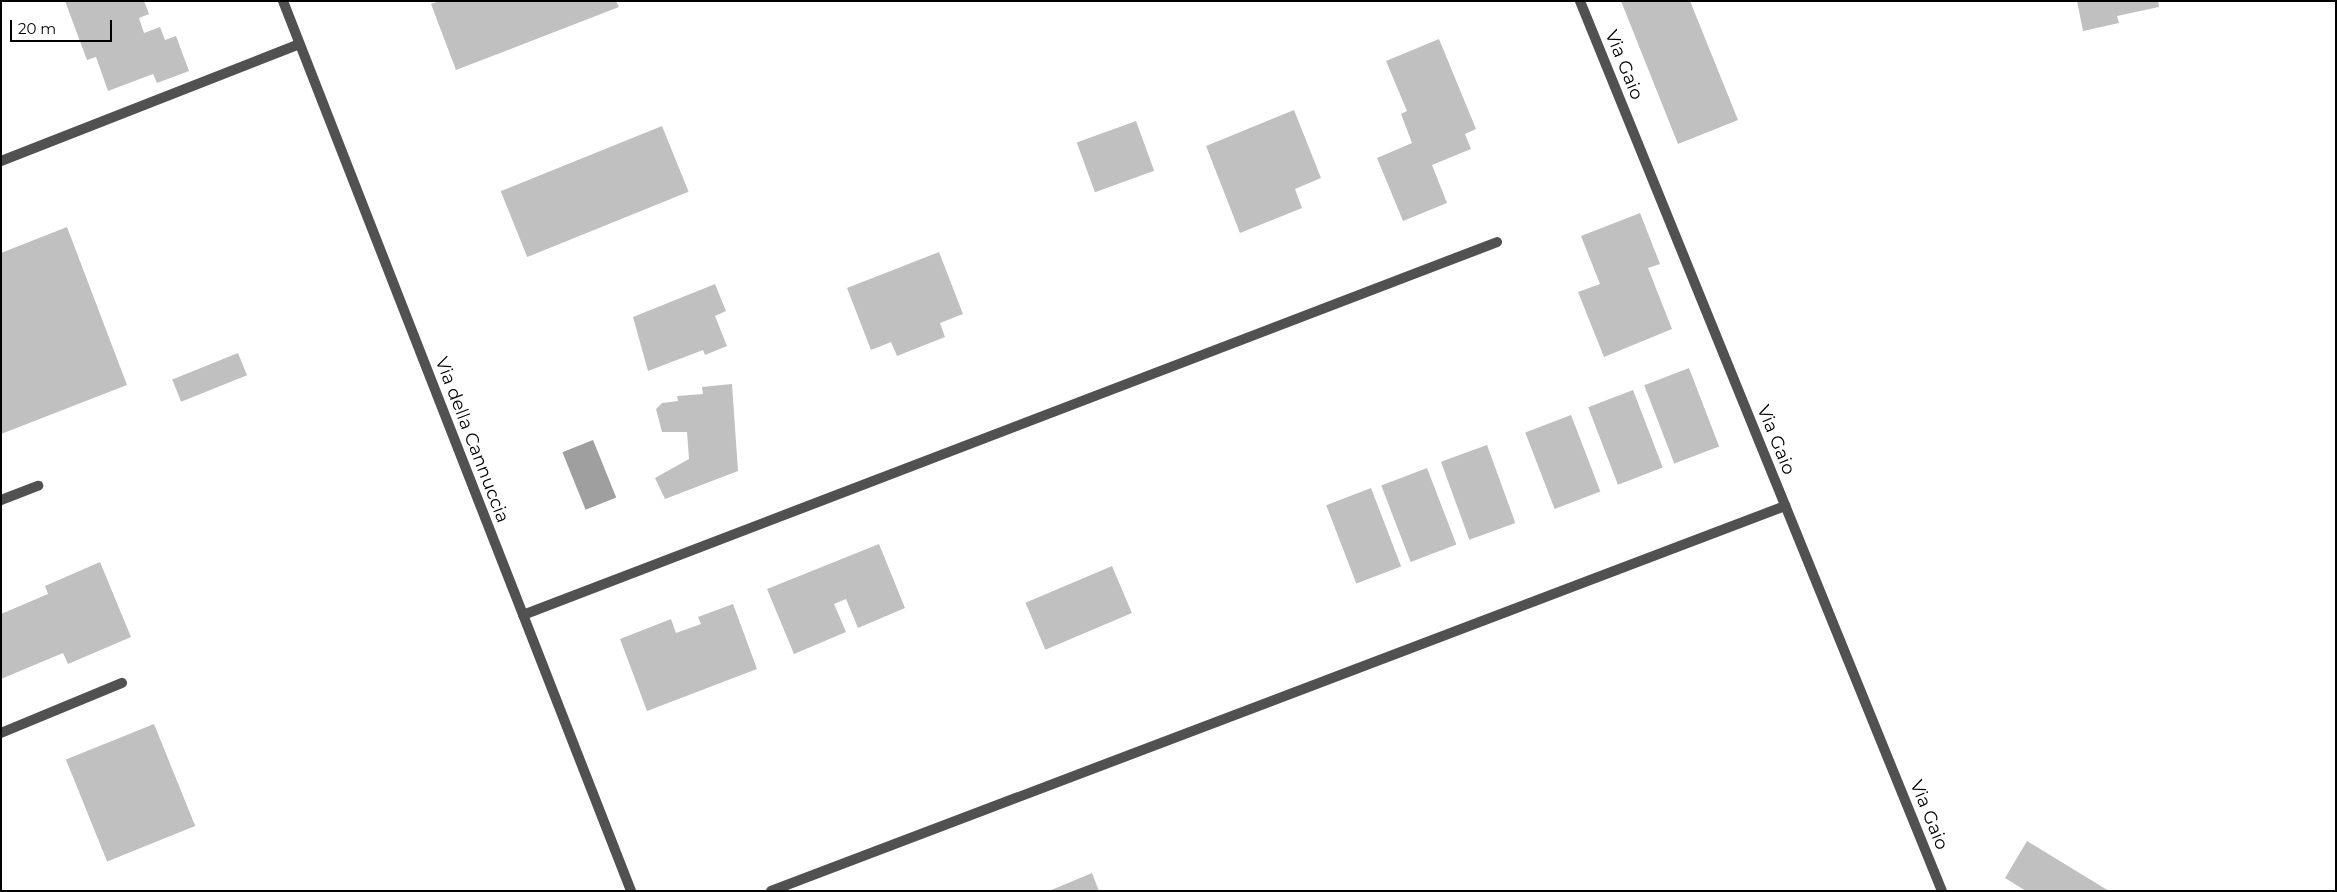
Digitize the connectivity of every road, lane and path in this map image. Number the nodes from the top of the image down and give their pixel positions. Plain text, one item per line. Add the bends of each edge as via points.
1 (283, 1) edge
2 (1580, 1) edge
3 (299, 44) junction
4 (1, 160) edge
5 (1497, 242) dead end
6 (38, 486) dead end
7 (1, 500) edge
8 (1785, 506) junction
9 (523, 615) junction
10 (122, 684) dead end
11 (1, 732) edge
12 (632, 891) edge
13 (771, 891) edge
14 (1942, 891) edge

1 - 3 street, Via della Cannuccia
2 - 8 street, Via Gaio
3 - 4 street
3 - 9 street, Via della Cannuccia
5 - 9 street
6 - 7 street
8 - 13 street
8 - 14 street, Via Gaio
9 - 12 street, Via della Cannuccia
10 - 11 street

